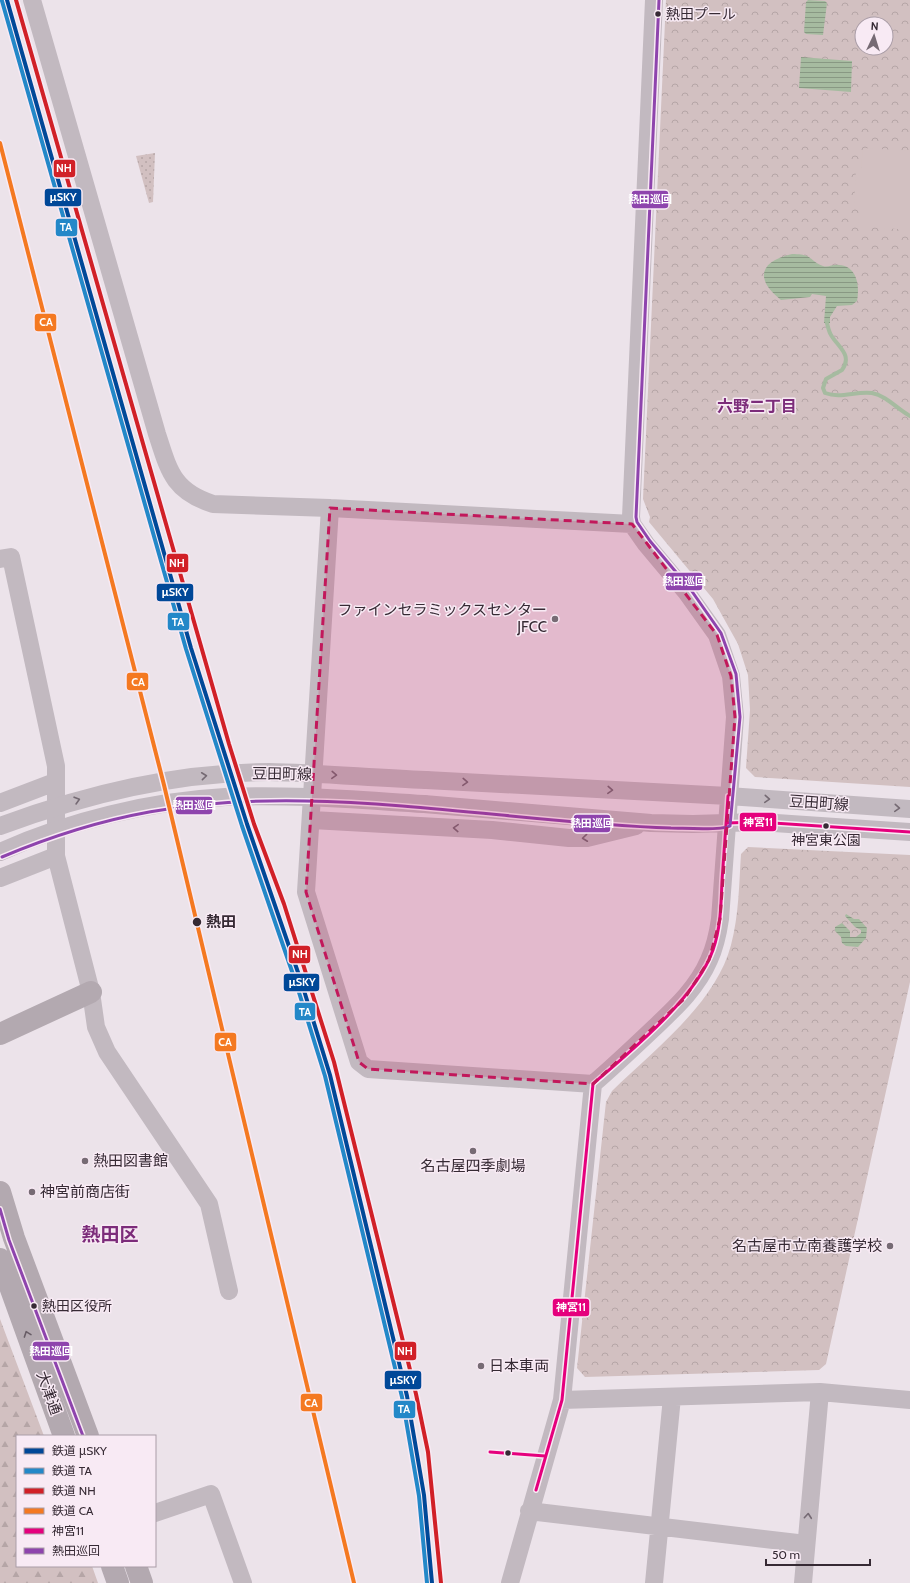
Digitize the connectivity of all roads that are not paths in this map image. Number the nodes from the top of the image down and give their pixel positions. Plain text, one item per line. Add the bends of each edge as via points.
1 (32, 0) edge
2 (654, 0) edge
3 (330, 508) junction
4 (632, 524) junction
5 (0, 559) edge
6 (55, 782) junction
7 (728, 796) junction
8 (0, 803) edge
9 (910, 809) edge
10 (312, 820) junction
11 (650, 823) junction
12 (726, 823) junction
13 (0, 826) edge
14 (910, 832) edge
15 (0, 852) edge
16 (56, 856) junction
17 (0, 878) edge
18 (90, 992) junction
19 (0, 1034) edge
20 (593, 1084) junction
21 (0, 1192) edge
22 (0, 1259) edge
23 (229, 1291) dead end
24 (820, 1392) junction
25 (672, 1397) junction
26 (562, 1400) junction
27 (910, 1400) edge
28 (64, 1435) edge
29 (88, 1435) edge
30 (530, 1511) junction
31 (156, 1513) edge
32 (660, 1527) junction
33 (806, 1544) junction
34 (112, 1567) edge
35 (136, 1567) edge
36 (118, 1583) edge
37 (142, 1583) edge
38 (243, 1583) edge
39 (510, 1583) edge
40 (654, 1583) edge
41 (803, 1583) edge

1 - 3 street via 157,434 176,482 188,493 213,504
2 - 4 street
3 - 4 street
3 - 10 street
4 - 7 street via 717,635 731,676 735,718
5 - 6 street via 11,557 56,766
6 - 8 street
6 - 16 street
7 -> 9 street, 豆田町線
7 - 12 street
13 -> 7 street, 豆田町線, bridge via 110,791 178,779 268,772
11 -> 10 street via 587,838 569,838 492,830
10 - 20 street via 306,892 359,1062 368,1068
11 - 12 street, 豆田町線
11 - 15 street, 豆田町線, bridge via 324,798 224,798 115,814 61,829
12 - 14 street, 豆田町線 via 760,822
12 - 20 street via 720,919 710,960 685,998
16 - 17 street
16 - 18 street
18 - 19 main road
18 - 23 street via 96,1027 107,1052 209,1204
20 - 26 street
21 - 29 main road, 大津通 via 14,1238
28 -> 22 main road, 大津通
24 - 25 street
24 - 27 street
33 -> 24 street
25 - 26 street
25 - 32 street
26 - 30 street
30 - 32 street
30 - 39 street
31 - 38 street via 211,1494
32 - 33 street
32 - 40 street
33 - 41 street
34 - 36 main road
35 - 37 main road

